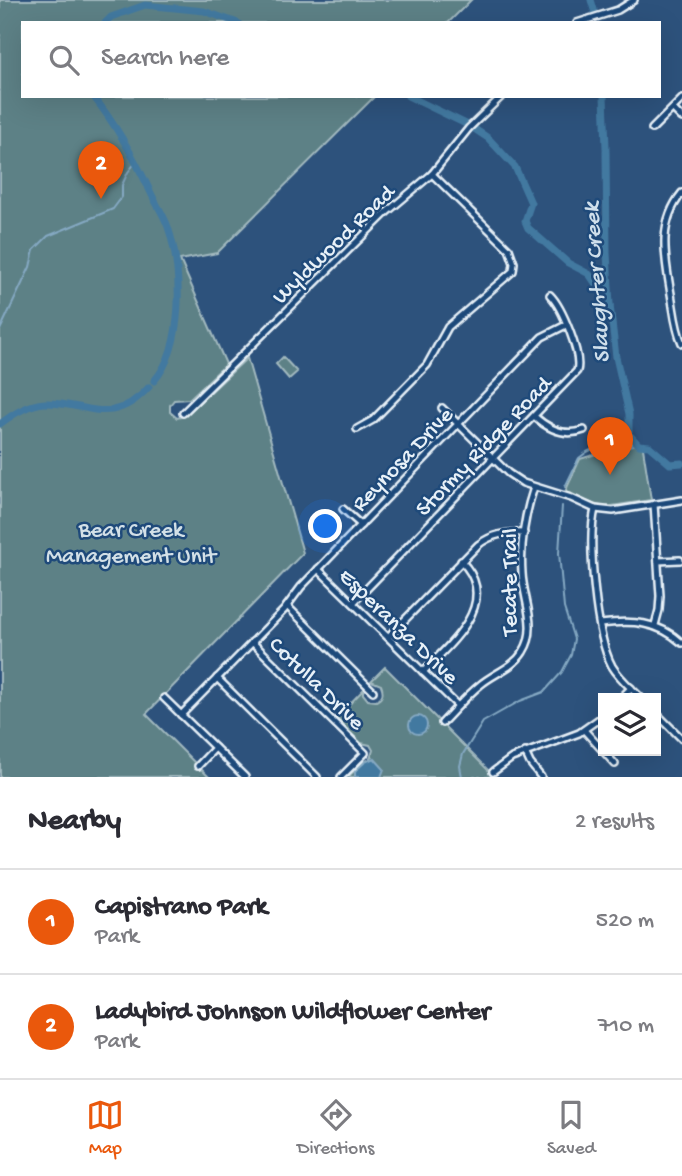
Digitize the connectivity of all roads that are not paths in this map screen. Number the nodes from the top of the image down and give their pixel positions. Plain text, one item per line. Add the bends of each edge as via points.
1 (634, 0) edge
2 (583, 21) edge
3 (500, 98) edge
4 (682, 99) edge
5 (673, 108) junction
6 (682, 118) edge
7 (652, 129) dead end
8 (432, 174) junction
9 (682, 193) edge
10 (550, 295) dead end
11 (566, 325) junction
12 (681, 339) edge
13 (442, 408) dead end
14 (183, 413) dead end
15 (534, 416) junction
16 (458, 424) junction
17 (357, 429) dead end
18 (584, 430) dead end
19 (493, 458) junction
20 (534, 487) junction
21 (682, 500) edge
22 (654, 504) junction
23 (343, 509) dead end
24 (595, 509) junction
25 (360, 525) junction
26 (524, 533) junction
27 (680, 560) edge
28 (461, 561) junction
29 (658, 561) junction
30 (318, 569) junction
31 (353, 603) junction
32 (287, 606) junction
33 (600, 624) junction
34 (655, 625) junction
35 (388, 637) junction
36 (252, 642) junction
37 (682, 643) edge
38 (423, 672) junction
39 (217, 678) junction
40 (631, 688) junction
41 (373, 691) dead end
42 (626, 693) edge
43 (636, 693) edge
44 (164, 698) dead end
45 (458, 706) junction
46 (181, 715) junction
47 (661, 718) edge
48 (598, 720) edge
49 (442, 723) dead end
50 (584, 730) junction
51 (682, 739) edge
52 (215, 748) junction
53 (525, 752) junction
54 (615, 764) dead end
55 (198, 766) dead end
56 (493, 772) dead end
57 (245, 777) edge
58 (317, 777) edge
59 (341, 777) edge
60 (541, 777) edge

1 - 2 street
3 - 8 street, Wyldwood Road
4 - 5 street
5 - 6 street
5 - 7 street
8 - 14 street, Wyldwood Road via 387,212
8 - 17 street via 509,250 513,271 448,327 421,371 373,420
9 - 12 street via 670,212 664,241
10 - 11 street, Stormy Ridge Road
11 - 15 street, Stormy Ridge Road via 579,368
11 - 16 street, Reynosa Drive via 542,337
13 - 16 street
15 - 18 street via 554,430
15 - 19 street, Stormy Ridge Road
16 - 19 street
16 - 25 street, Reynosa Drive
19 - 20 street via 515,478
19 - 31 street, Stormy Ridge Road
20 - 24 street
20 - 26 street, Tecate Trail
21 - 22 street
22 - 24 street via 613,511
22 - 29 street
23 - 25 street
24 - 33 street via 591,534
25 - 30 street, Reynosa Drive
26 - 28 street via 492,536
26 - 45 street, Tecate Trail via 522,570 530,627 525,649 513,664
27 - 29 street
28 - 35 street
28 - 38 street via 471,571 476,589 472,615 463,631
29 - 34 street via 660,606
30 - 31 street, Esperanza Drive
30 - 32 street, Reynosa Drive
31 - 35 street, Esperanza Drive
32 - 36 street, Reynosa Drive
32 - 41 street
33 - 34 street via 629,621
33 - 40 street via 608,658
34 - 37 street
35 - 38 street, Esperanza Drive
36 - 39 street, Reynosa Drive
36 - 59 street, Cotulla Drive via 365,753
38 - 45 street, Esperanza Drive
39 - 46 street, Reynosa Drive
39 - 58 street
40 - 42 street
40 - 43 street
44 - 46 street
45 - 49 street, Tecate Trail
46 - 52 street
47 - 51 street
48 - 50 street
50 - 53 street
50 - 54 street
52 - 55 street
52 - 57 street
53 - 56 street
53 - 60 street

